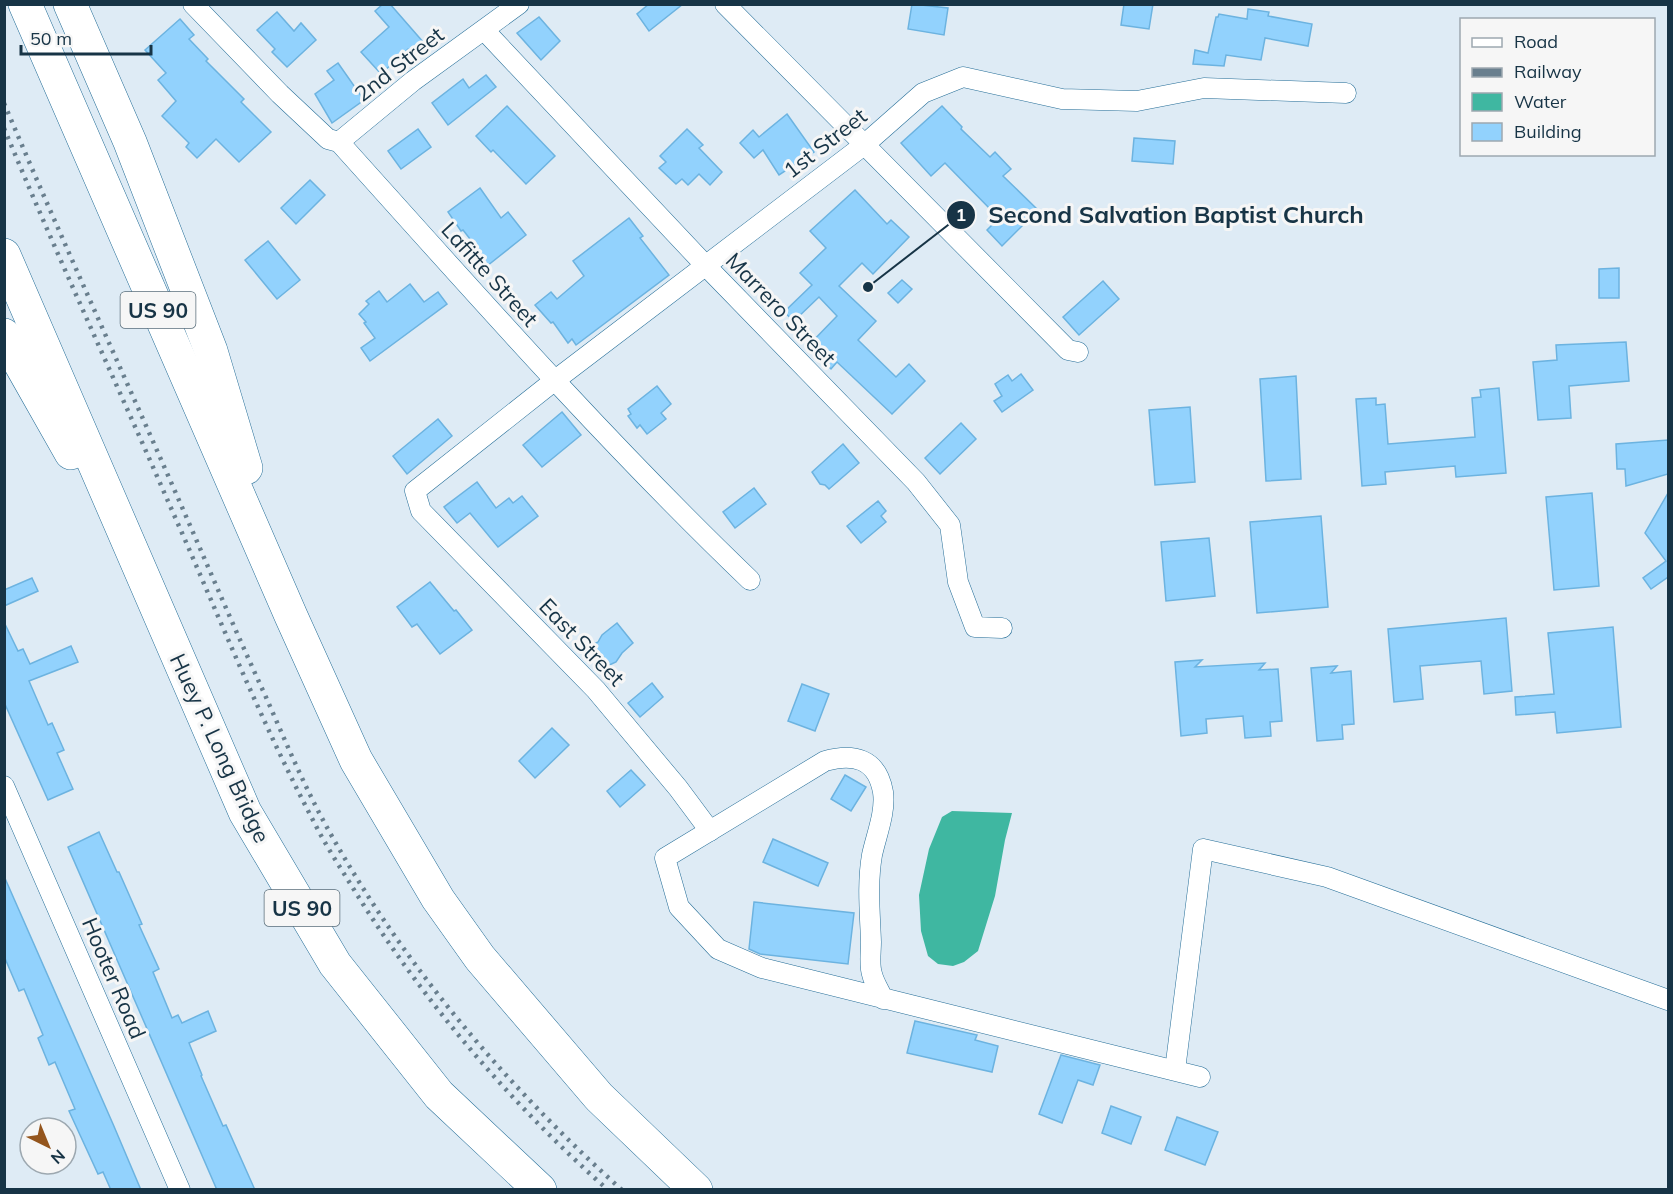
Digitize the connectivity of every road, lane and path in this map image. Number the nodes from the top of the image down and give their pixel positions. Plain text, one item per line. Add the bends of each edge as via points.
1 (25, 4) edge
2 (70, 4) edge
3 (194, 4) edge
4 (519, 4) edge
5 (725, 4) edge
6 (483, 30) junction
7 (1346, 93) dead end
8 (339, 142) junction
9 (864, 145) junction
10 (4, 255) edge
11 (706, 266) junction
12 (4, 336) edge
13 (1078, 352) dead end
14 (554, 381) junction
15 (415, 491) joint
16 (141, 574) junction
17 (750, 580) dead end
18 (291, 616) junction
19 (1002, 628) dead end
20 (4, 786) edge
21 (710, 831) junction
22 (883, 999) junction
23 (1668, 1000) edge
24 (1175, 1070) junction
25 (1200, 1077) dead end
26 (180, 1190) edge
27 (540, 1190) edge
28 (696, 1190) edge

1 - 18 highway, US 90
2 - 18 highway via 130,142 211,351
3 - 8 street, Lafitte Street via 328,139
4 - 6 street, 2nd Street
5 - 9 street
6 - 8 street, 2nd Street
6 - 11 street, Marrero Street
7 - 9 street, 1st Street via 1204,88 1137,101 1062,99 963,77 923,93
8 - 14 street, Lafitte Street
9 - 11 street, 1st Street
9 - 13 street via 1068,350
10 - 16 highway, US 90
11 - 14 street, 1st Street
11 - 19 street, Marrero Street via 916,482 950,525 958,582 975,627
12 - 16 highway
14 - 15 street, 1st Street
14 - 17 street, Lafitte Street
15 - 21 street, East Street via 421,511 596,690
16 - 27 highway, Huey P. Long Bridge / US 90 via 245,812 335,964 439,1095
18 - 28 highway, US 90 via 356,760 438,899 480,958 599,1097
20 - 26 street, Hooter Road
21 - 22 street via 665,858 679,907 718,948 762,968
21 - 22 street via 825,761 856,758 868,764 883,791 869,893 872,973
22 - 24 street
23 - 24 street via 1327,877 1203,849
24 - 25 street

